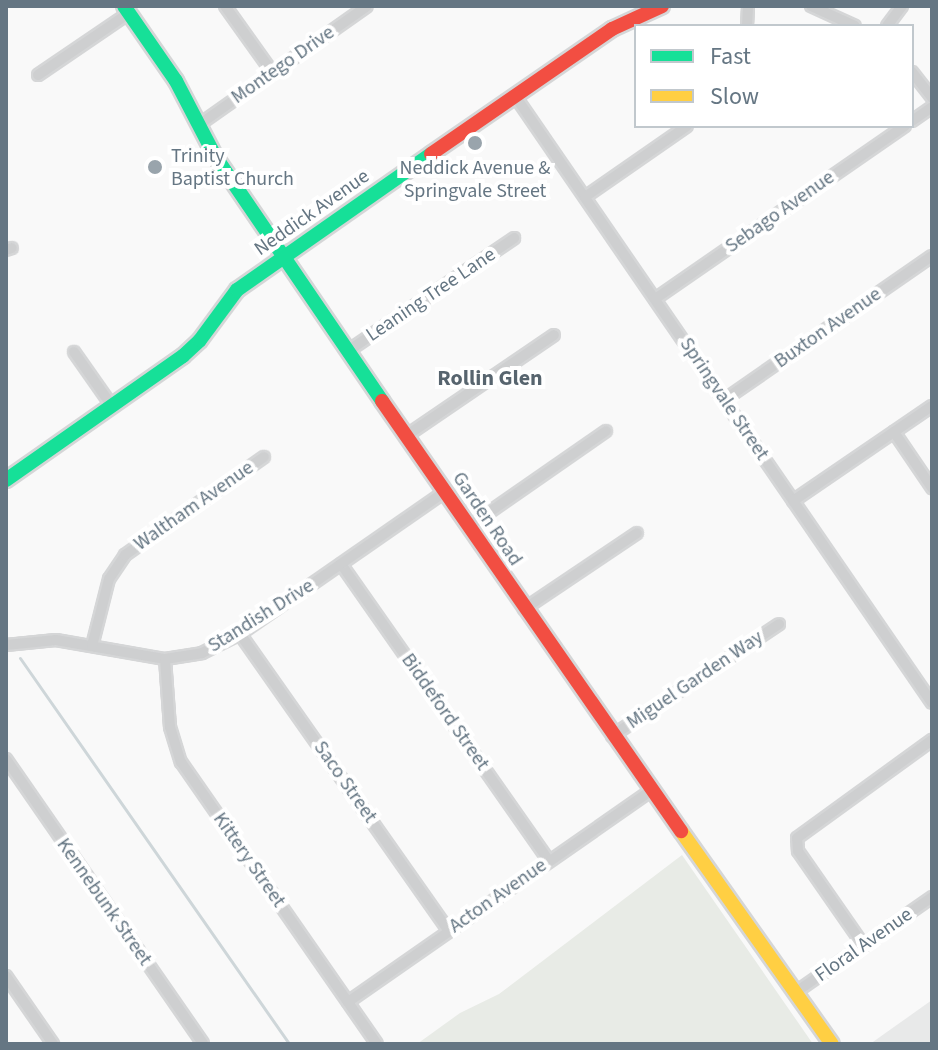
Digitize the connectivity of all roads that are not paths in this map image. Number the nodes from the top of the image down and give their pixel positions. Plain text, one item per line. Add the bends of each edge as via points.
1 (225, 6) edge
2 (367, 6) edge
3 (662, 6) edge
4 (811, 6) edge
5 (902, 6) edge
6 (126, 9) edge
7 (851, 24) edge
8 (888, 24) edge
9 (272, 72) junction
10 (38, 75) dead end
11 (914, 75) edge
12 (515, 96) junction
13 (932, 98) edge
14 (932, 107) edge
15 (914, 120) edge
16 (200, 124) junction
17 (684, 128) edge
18 (902, 128) edge
19 (585, 197) junction
20 (514, 238) dead end
21 (932, 256) edge
22 (283, 257) junction
23 (655, 299) junction
24 (554, 335) dead end
25 (348, 351) junction
26 (74, 352) dead end
27 (724, 400) junction
28 (112, 406) junction
29 (932, 406) edge
30 (606, 431) dead end
31 (894, 432) junction
32 (406, 436) junction
33 (264, 457) dead end
34 (6, 480) edge
35 (932, 488) edge
36 (444, 492) junction
37 (793, 501) junction
38 (468, 527) junction
39 (637, 533) dead end
40 (341, 564) junction
41 (524, 609) junction
42 (779, 624) dead end
43 (240, 634) junction
44 (6, 645) edge
45 (92, 646) junction
46 (165, 659) junction
47 (932, 703) edge
48 (612, 736) junction
49 (932, 740) edge
50 (6, 759) edge
51 (650, 791) junction
52 (548, 860) junction
53 (932, 897) edge
54 (449, 931) junction
55 (864, 946) junction
56 (6, 976) edge
57 (796, 992) junction
58 (348, 1002) junction
59 (53, 1044) edge
60 (203, 1044) edge
61 (377, 1044) edge
62 (832, 1044) edge

1 - 9 street
2 - 9 street, Montego Drive
3 - 12 street, Neddick Avenue via 612,29
4 - 7 street
5 - 8 street
6 - 10 street
6 - 16 street, Garden Road
9 - 16 street, Montego Drive
11 - 13 street
12 - 19 street, Springvale Street
12 - 22 street, Neddick Avenue
14 - 15 street
16 - 22 street, Garden Road via 215,156
17 - 19 street
18 - 23 street, Sebago Avenue
19 - 23 street, Springvale Street
20 - 25 street, Leaning Tree Lane
21 - 27 street, Buxton Avenue
22 - 25 street, Garden Road
22 - 28 street, Neddick Avenue via 237,290 190,350
23 - 27 street, Springvale Street
24 - 32 street
25 - 32 street, Garden Road
26 - 28 street
27 - 37 street, Springvale Street
28 - 34 street, Neddick Avenue
29 - 31 street
30 - 38 street
31 - 35 street
31 - 37 street
32 - 36 street, Garden Road
33 - 45 street, Waltham Avenue via 125,555 109,579
36 - 38 street, Garden Road
36 - 40 street, Standish Drive
37 - 47 street, Springvale Street
38 - 41 street, Garden Road
39 - 41 street
40 - 43 street, Standish Drive
40 - 52 street, Biddeford Street
41 - 48 street, Garden Road
42 - 48 street, Miguel Garden Way
43 - 46 street, Standish Drive via 208,651
43 - 54 street, Saco Street
44 - 45 street, Standish Drive via 40,640
45 - 46 street, Standish Drive
46 - 58 street, Kittery Street via 170,727 181,762
48 - 51 street, Garden Road
49 - 55 street via 797,838 798,851
50 - 60 street, Kennebunk Street
51 - 52 street, Acton Avenue
51 - 57 street, Garden Road
52 - 54 street, Acton Avenue
53 - 55 street, Floral Avenue
54 - 58 street, Acton Avenue
55 - 57 street, Floral Avenue
56 - 59 street
57 - 62 street, Garden Road
58 - 61 street, Kittery Street

